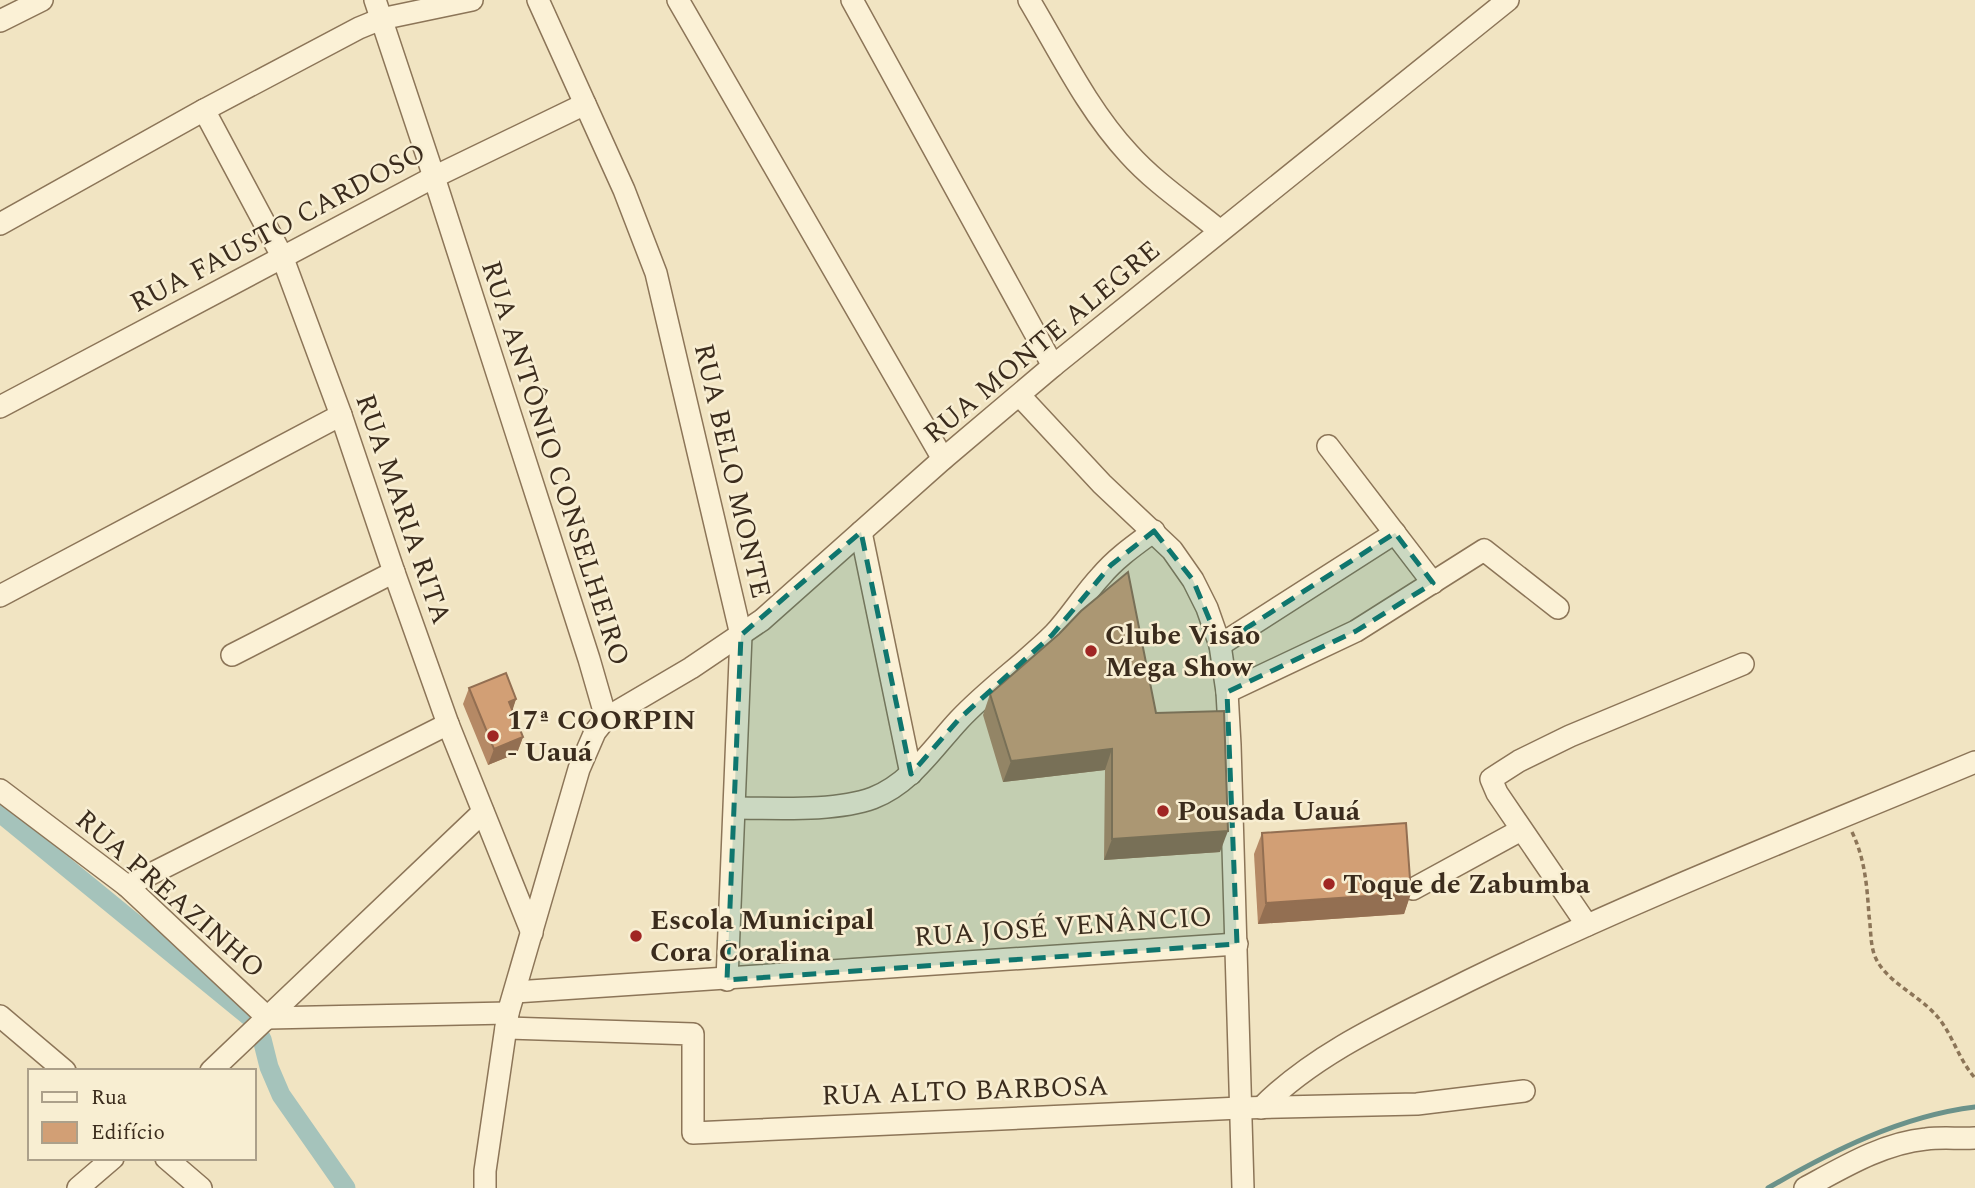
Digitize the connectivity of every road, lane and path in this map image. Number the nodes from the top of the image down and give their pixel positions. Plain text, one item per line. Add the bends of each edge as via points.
1 (42, 0) edge
2 (472, 0) edge
3 (538, 0) edge
4 (678, 0) edge
5 (852, 0) edge
6 (1029, 0) edge
7 (1508, 0) edge
8 (378, 10) edge
9 (0, 21) edge
10 (585, 104) junction
11 (204, 110) junction
12 (434, 177) junction
13 (0, 224) edge
14 (1220, 231) junction
15 (282, 256) junction
16 (1053, 366) junction
17 (1020, 396) junction
18 (0, 407) edge
19 (341, 415) junction
20 (1328, 446) dead end
21 (943, 459) junction
22 (1154, 531) junction
23 (861, 532) junction
24 (1395, 533) junction
25 (394, 572) junction
26 (1433, 583) junction
27 (0, 596) edge
28 (1558, 608) dead end
29 (741, 635) junction
30 (1220, 645) junction
31 (232, 655) dead end
32 (1743, 664) dead end
33 (1227, 692) junction
34 (606, 718) junction
35 (448, 724) junction
36 (1975, 762) edge
37 (911, 774) junction
38 (0, 790) edge
39 (735, 808) junction
40 (483, 813) junction
41 (1845, 817) junction
42 (1521, 830) junction
43 (127, 886) junction
44 (1413, 889) edge
45 (1587, 925) junction
46 (532, 933) junction
47 (1237, 944) junction
48 (727, 980) junction
49 (515, 992) junction
50 (0, 1016) edge
51 (268, 1018) junction
52 (507, 1021) junction
53 (63, 1069) edge
54 (213, 1069) edge
55 (1975, 1079) edge
56 (1524, 1091) dead end
57 (1250, 1108) junction
58 (1975, 1138) edge
59 (111, 1160) edge
60 (168, 1160) edge
61 (78, 1188) edge
62 (201, 1188) edge
63 (485, 1188) edge
64 (1243, 1188) edge
65 (1805, 1188) edge

1 - 9 street
2 - 8 street
3 - 10 street, RUA BELO MONTE
4 - 21 street
5 - 16 street
6 - 14 street via 1094,110 1130,156
7 - 14 street, RUA MONTE ALEGRE
8 - 11 street via 334,40
8 - 12 street, RUA ANTÔNIO CONSELHEIRO
10 - 12 street, RUA FAUSTO CARDOSO
10 - 29 street, RUA BELO MONTE via 656,273
11 - 13 street
11 - 15 street, RUA MARIA RITA
12 - 15 street, RUA FAUSTO CARDOSO
12 - 34 street, RUA ANTÔNIO CONSELHEIRO
14 - 16 street, RUA MONTE ALEGRE
15 - 18 street, RUA FAUSTO CARDOSO
15 - 19 street, RUA MARIA RITA
16 - 17 street, RUA MONTE ALEGRE
17 - 21 street, RUA MONTE ALEGRE
17 - 22 street via 1102,484
19 - 25 street, RUA MARIA RITA
19 - 27 street
20 - 24 street
21 - 23 street, RUA MONTE ALEGRE
22 - 30 street via 1193,580
22 - 37 street via 1106,571 1052,635 959,719
23 - 29 street, RUA MONTE ALEGRE
23 - 37 street
24 - 26 street
24 - 30 street
25 - 31 street
25 - 35 street, RUA MARIA RITA
26 - 28 street via 1485,550
26 - 33 street via 1356,631
29 - 34 street, RUA MONTE ALEGRE
29 - 39 street, RUA BELO MONTE
30 - 33 street
32 - 42 street via 1570,736 1494,776 1493,788
33 - 47 street
34 - 46 street via 579,769
35 - 40 street, RUA MARIA RITA
35 - 43 street
36 - 41 street
37 - 39 street via 874,798 841,805
38 - 43 street, RUA PREAZINHO
39 - 48 street, RUA BELO MONTE
40 - 46 street, RUA MARIA RITA
40 - 51 street
41 - 45 street
41 - 55 path via 1865,869 1875,958 1938,1016
42 - 44 street
42 - 45 street
43 - 51 street, RUA PREAZINHO
45 - 57 street via 1404,1013
46 - 49 street
47 - 48 street, RUA JOSÉ VENÂNCIO
47 - 57 street
48 - 49 street, RUA JOSÉ VENÂNCIO
49 - 52 street
50 - 53 street
51 - 52 street
51 - 54 street
52 - 57 street, RUA ALTO BARBOSA via 693,1034 693,1133
52 - 63 street
56 - 57 street, RUA ALTO BARBOSA via 1417,1104
57 - 64 street
58 - 65 street via 1903,1143
59 - 61 street
60 - 62 street

